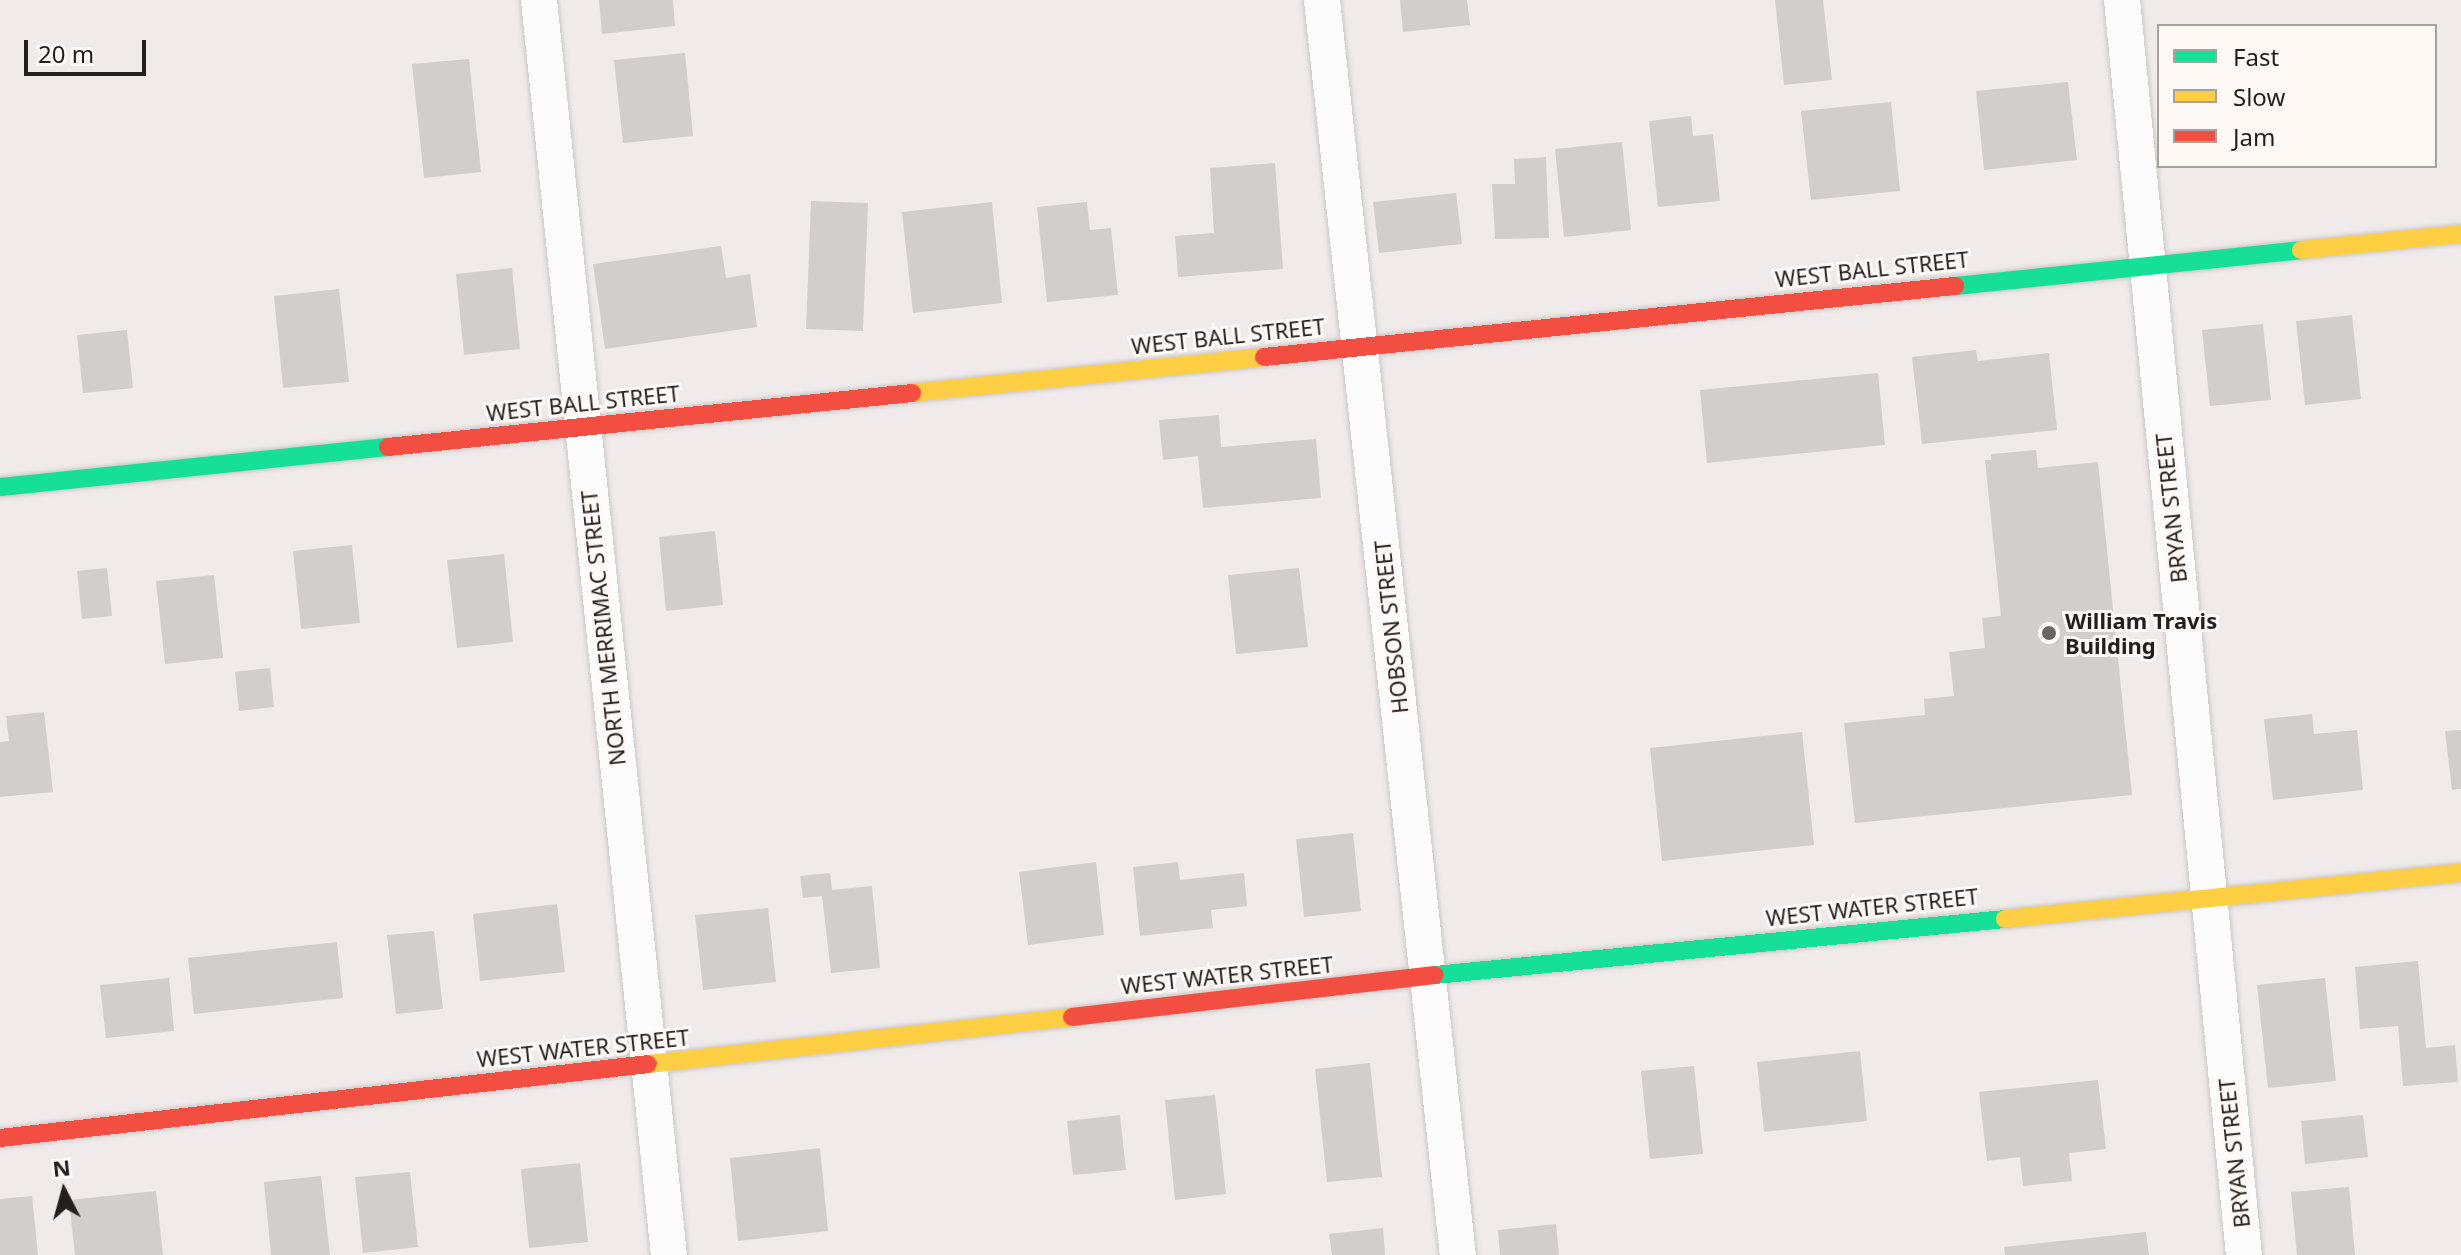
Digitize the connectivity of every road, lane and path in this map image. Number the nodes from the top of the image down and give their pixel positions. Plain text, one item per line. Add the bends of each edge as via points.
1 (539, 0) edge
2 (1322, 0) edge
3 (2122, 0) edge
4 (2461, 234) edge
5 (2147, 264) junction
6 (1359, 347) junction
7 (582, 428) junction
8 (0, 487) edge
9 (2461, 873) edge
10 (2209, 897) junction
11 (1429, 976) junction
12 (649, 1065) junction
13 (0, 1138) edge
14 (669, 1255) edge
15 (1458, 1255) edge
16 (2244, 1255) edge

1 - 7 street, NORTH MERRIMAC STREET
2 - 6 street, HOBSON STREET
3 - 5 street, BRYAN STREET
4 - 5 street, WEST BALL STREET
5 - 6 street, WEST BALL STREET
5 - 10 street, BRYAN STREET
6 - 7 street, WEST BALL STREET
6 - 11 street, HOBSON STREET
7 - 8 street, WEST BALL STREET
7 - 12 street, NORTH MERRIMAC STREET
9 - 10 street, WEST WATER STREET
10 - 11 street, WEST WATER STREET
10 - 16 street, BRYAN STREET
11 - 12 street, WEST WATER STREET
11 - 15 street, HOBSON STREET
12 - 13 street, WEST WATER STREET
12 - 14 street, NORTH MERRIMAC STREET

